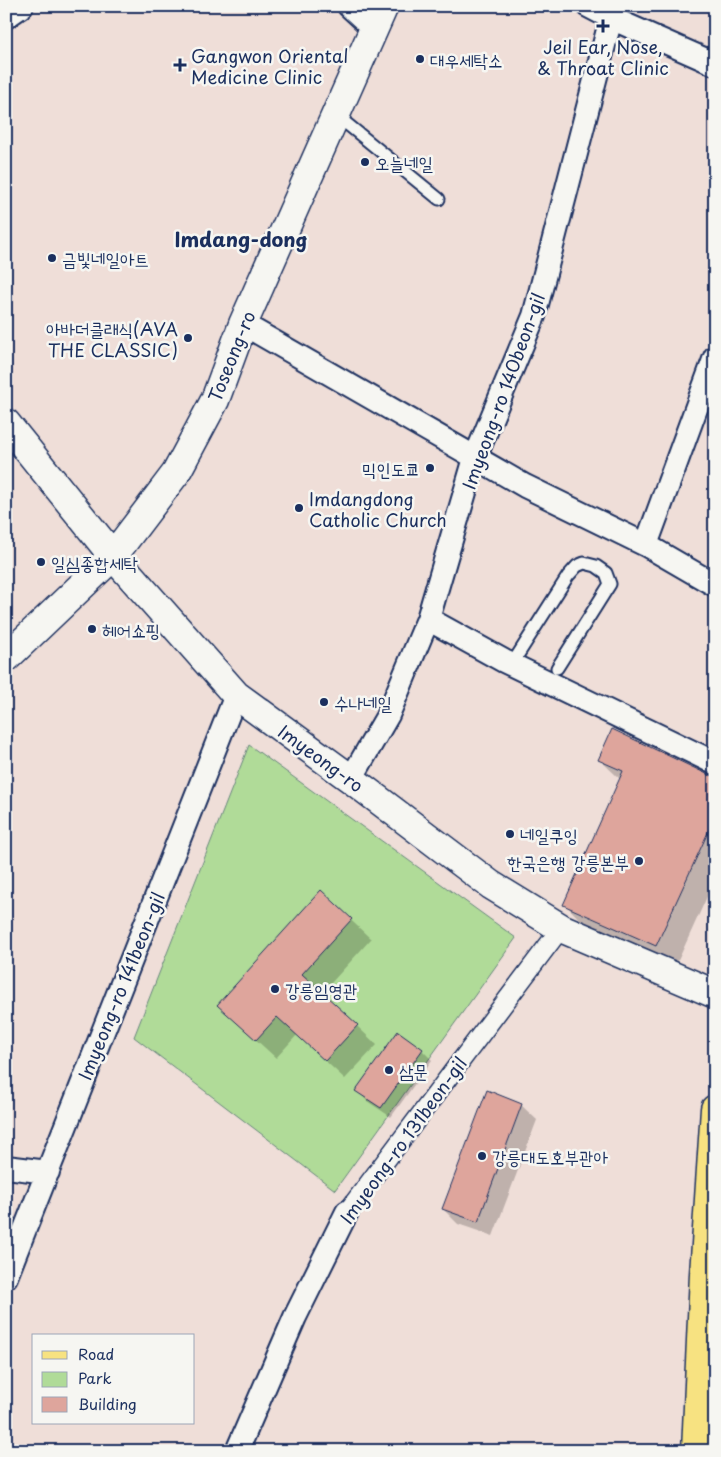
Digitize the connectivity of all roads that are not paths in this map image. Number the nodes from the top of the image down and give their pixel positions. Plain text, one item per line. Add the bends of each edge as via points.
1 (22, 6) edge
2 (349, 6) edge
3 (588, 6) edge
4 (6, 17) edge
5 (379, 18) edge
6 (611, 18) junction
7 (715, 64) edge
8 (336, 115) junction
9 (439, 199) dead end
10 (243, 324) junction
11 (715, 357) edge
12 (6, 423) edge
13 (475, 458) junction
14 (646, 545) junction
15 (112, 556) junction
16 (715, 585) edge
17 (428, 619) junction
18 (6, 658) edge
19 (512, 664) junction
20 (557, 668) dead end
21 (236, 695) junction
22 (715, 763) edge
23 (351, 779) junction
24 (561, 928) junction
25 (715, 994) edge
26 (715, 1109) edge
27 (6, 1167) edge
28 (48, 1172) junction
29 (347, 1212) joint
30 (6, 1277) edge
31 (237, 1451) edge
32 (696, 1451) edge

1 - 4 street
2 - 5 street
3 - 6 street
5 - 8 street, Toseong-ro
6 - 7 street
6 - 13 street, Imyeong-ro 140beon-gil via 534,316
8 - 9 lane
8 - 10 street, Toseong-ro
10 - 13 street
10 - 15 street, Toseong-ro via 215,400 176,473
11 - 14 street
12 - 15 street, Imyeong-ro
13 - 14 street via 524,486
13 - 17 street, Imyeong-ro 140beon-gil
14 - 16 street
15 - 18 street, Toseong-ro
15 - 21 street, Imyeong-ro
17 - 19 street
17 - 23 street, Imyeong-ro 140beon-gil via 388,715
19 - 20 lane via 568,576 584,563 596,566 606,572 610,584
19 - 22 street
21 - 23 street, Imyeong-ro
21 - 28 street, Imyeong-ro 141beon-gil
23 - 24 street, Imyeong-ro via 491,885
24 - 25 street, Imyeong-ro
24 - 29 street, Imyeong-ro 131beon-gil
26 - 32 main road
27 - 28 street
28 - 30 street, Imyeong-ro 141beon-gil
29 - 31 street, Imyeong-ro 131beon-gil via 295,1317

